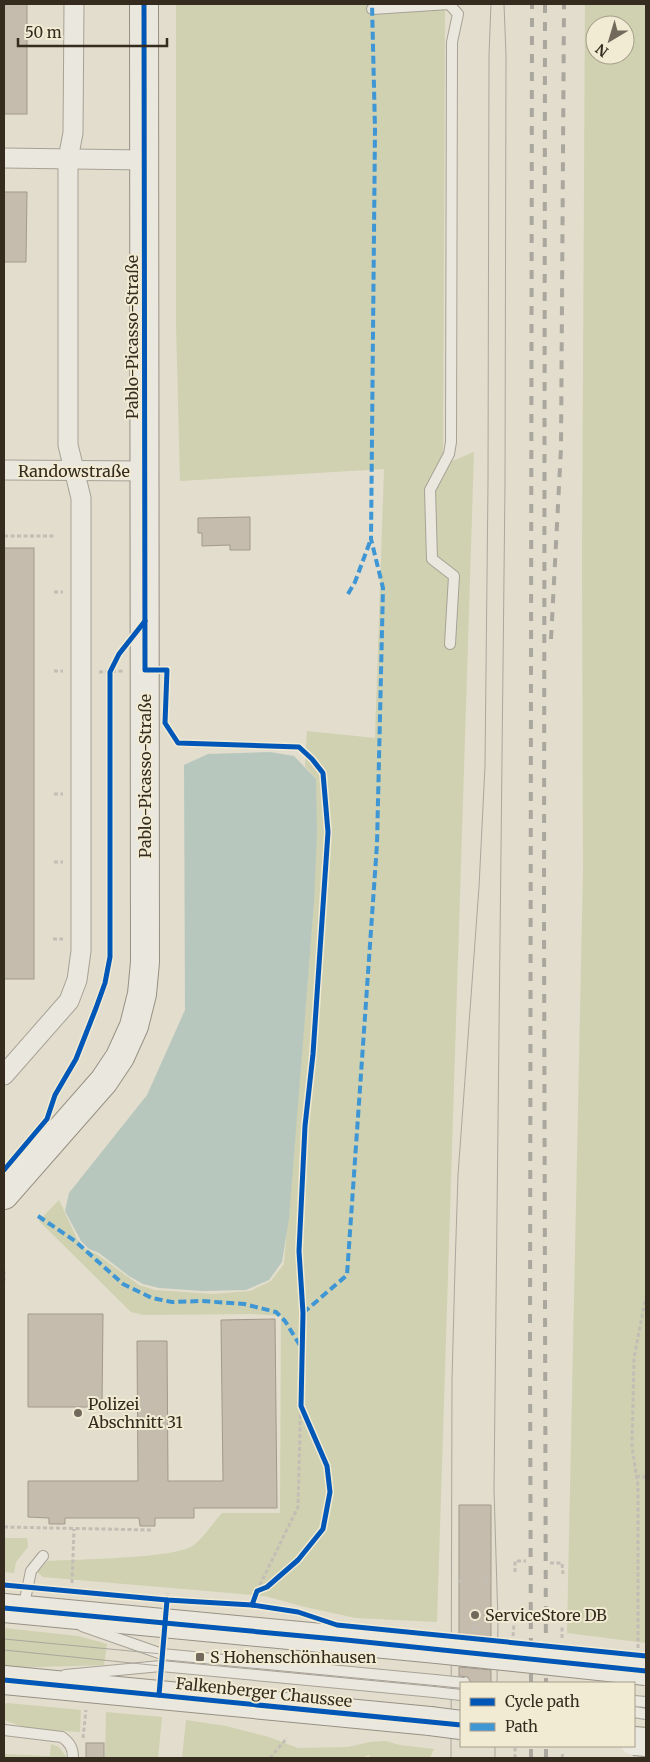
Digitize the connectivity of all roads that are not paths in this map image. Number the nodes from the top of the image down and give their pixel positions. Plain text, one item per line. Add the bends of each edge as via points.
1 (74, 4) edge
2 (144, 4) edge
3 (372, 9) dead end
4 (4, 158) edge
5 (68, 159) junction
6 (144, 160) junction
7 (4, 470) edge
8 (73, 470) junction
9 (144, 471) junction
10 (450, 644) dead end
11 (4, 1075) edge
12 (4, 1195) edge
13 (43, 1556) dead end
14 (22, 1610) edge
15 (642, 1661) edge
16 (4, 1680) edge
17 (460, 1683) edge
18 (460, 1695) edge
19 (460, 1725) edge
20 (4, 1730) edge
21 (73, 1758) edge

1 - 5 street via 73,133
2 - 6 main road, Pablo-Picasso-Straße
3 - 10 lane via 449,4 458,14 452,42 451,442 449,454 430,490 432,559 454,576
4 - 5 street
5 - 6 street
5 - 8 street via 68,445
6 - 9 main road, Pablo-Picasso-Straße
7 - 8 street, Randowstraße
8 - 9 street, Randowstraße
8 - 11 street via 81,498 81,952 77,980 69,1001
9 - 12 main road, Pablo-Picasso-Straße via 145,962 142,994 134,1026 120,1057
13 - 14 lane via 31,1571
14 - 15 main road, bridge via 437,1649
14 - 17 lane, bridge via 162,1654
16 - 18 lane, bridge via 161,1666
16 - 19 main road, Falkenberger Chaussee, bridge
20 - 21 lane via 62,1737 69,1742

